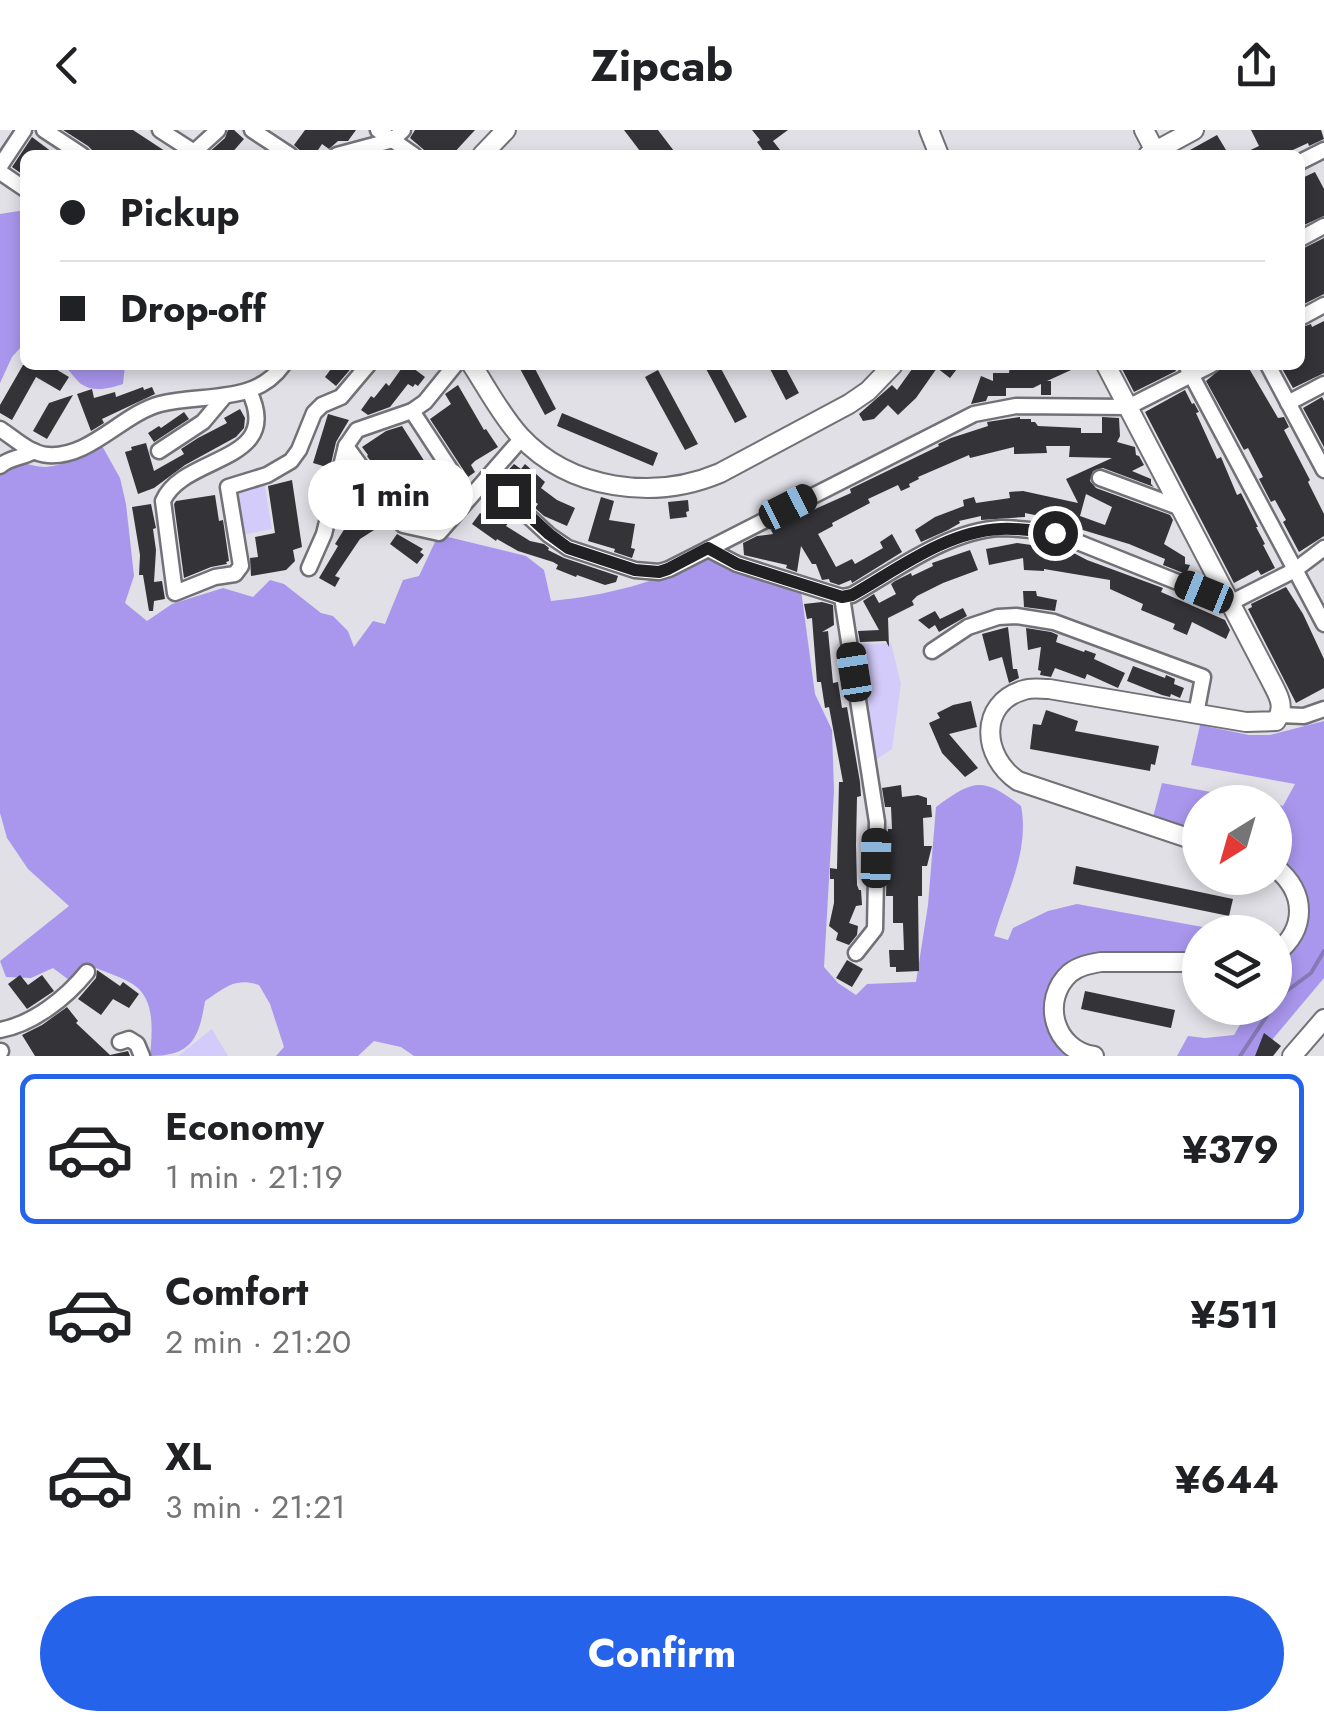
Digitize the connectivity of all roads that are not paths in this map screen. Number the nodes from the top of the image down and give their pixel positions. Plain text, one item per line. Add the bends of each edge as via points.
1 (24, 130) edge
2 (44, 130) edge
3 (160, 130) edge
4 (218, 130) edge
5 (252, 130) edge
6 (378, 130) edge
7 (506, 130) edge
8 (1194, 130) edge
9 (398, 135) edge
10 (74, 150) edge
11 (188, 150) edge
12 (197, 150) edge
13 (282, 150) edge
14 (352, 150) edge
15 (487, 150) edge
16 (1160, 150) edge
17 (0, 169) edge
18 (20, 185) edge
19 (278, 370) edge
20 (364, 370) edge
21 (451, 370) edge
22 (475, 370) edge
23 (888, 370) edge
24 (1109, 370) edge
25 (1188, 370) edge
26 (1271, 370) edge
27 (1324, 384) edge
28 (249, 391) junction
29 (224, 397) junction
30 (1288, 403) junction
31 (1128, 407) junction
32 (412, 412) junction
33 (0, 429) edge
34 (522, 438) junction
35 (346, 446) junction
36 (34, 451) junction
37 (159, 451) dead end
38 (1323, 465) edge
39 (0, 466) edge
40 (487, 478) junction
41 (1100, 478) dead end
42 (469, 498) junction
43 (1181, 508) junction
44 (708, 548) junction
45 (1324, 548) edge
46 (308, 568) dead end
47 (1295, 570) junction
48 (842, 597) junction
49 (1230, 603) junction
50 (1324, 624) edge
51 (932, 651) dead end
52 (1324, 709) edge
53 (1196, 714) junction
54 (1280, 715) junction
55 (1182, 836) edge
56 (1292, 885) edge
57 (1292, 937) edge
58 (856, 953) dead end
59 (1182, 962) edge
60 (87, 972) dead end
61 (1324, 1020) edge
62 (0, 1030) edge
63 (120, 1042) dead end
64 (142, 1056) edge
65 (1094, 1056) edge
66 (1292, 1056) edge

1 - 17 street
2 - 10 street
3 - 11 street
4 - 12 street
5 - 13 street
6 - 9 street
7 - 15 street
8 - 16 street
9 - 14 street
17 - 18 street
19 - 28 street
20 - 28 street via 341,398 314,413 292,460 228,487 242,566 175,593 163,501 172,486 256,431
21 - 32 street
22 - 34 street
23 - 34 street via 849,404 720,473 674,488 596,481
24 - 31 street
25 - 31 street
25 - 47 street
26 - 30 street
27 - 30 street
28 - 29 street
29 - 36 street via 161,404 75,450
29 - 37 street via 203,422
30 - 38 street
31 - 43 street
31 - 44 street via 1016,406 974,414
32 - 35 street via 357,430
32 - 42 street
33 - 36 street
34 - 40 street
35 - 42 street via 403,525 439,533
35 - 46 street via 324,534
36 - 39 street
40 - 42 street
40 - 44 street via 568,548 604,561 659,572
41 - 43 street
43 - 49 street
44 - 48 street via 737,564
45 - 47 street
47 - 49 street
47 - 50 street
48 - 49 street via 940,545 998,528 1055,533
48 - 58 street via 877,822 875,929
49 - 54 street via 1281,700
51 - 53 street via 998,617 1054,622 1203,677
52 - 54 street
53 - 54 street via 1266,723
53 - 55 street via 1028,688 1004,701 992,723 998,763 1018,781
56 - 57 street via 1299,909
59 - 65 street via 1101,962 1072,971 1054,1001 1058,1030 1074,1049
60 - 62 street via 28,1021
61 - 66 street
63 - 64 street via 130,1039

